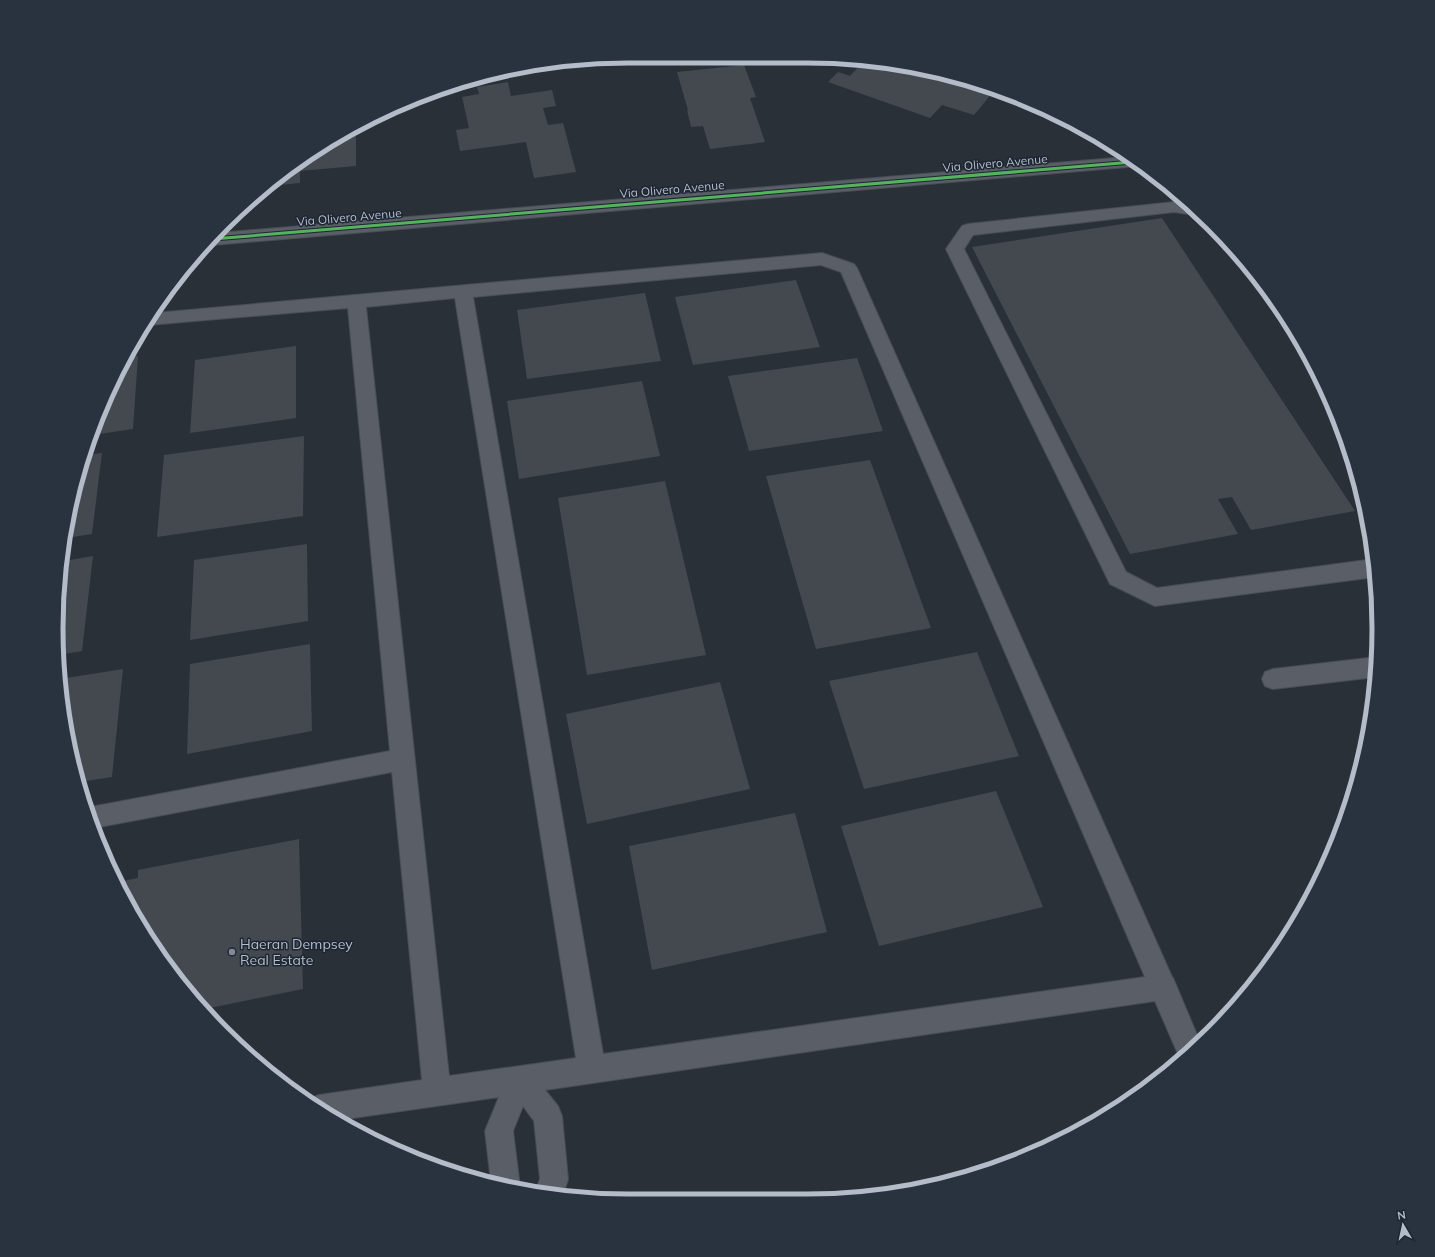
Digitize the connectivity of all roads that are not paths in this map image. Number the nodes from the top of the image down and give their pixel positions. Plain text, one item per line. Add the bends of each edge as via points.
1 (1127, 162) edge
2 (1185, 209) edge
3 (220, 238) edge
4 (463, 292) junction
5 (356, 302) junction
6 (155, 320) edge
7 (1368, 569) edge
8 (1371, 668) edge
9 (1273, 679) dead end
10 (403, 759) junction
11 (96, 817) edge
12 (1164, 988) junction
13 (1188, 1045) edge
14 (592, 1070) junction
15 (520, 1080) junction
16 (437, 1092) junction
17 (329, 1108) edge
18 (505, 1180) edge
19 (551, 1188) edge

1 - 3 street, Via Olivero Avenue
2 - 7 street via 1174,207 968,230 955,249 1118,578 1155,596
4 - 5 street
4 - 12 street via 822,259 848,268
4 - 14 street
5 - 6 street
5 - 10 street
8 - 9 street
10 - 11 street
10 - 16 street
12 - 13 street
12 - 14 street
14 - 15 street
15 - 16 street
15 - 18 street via 499,1131
15 - 19 street via 548,1116 554,1179
16 - 17 street

